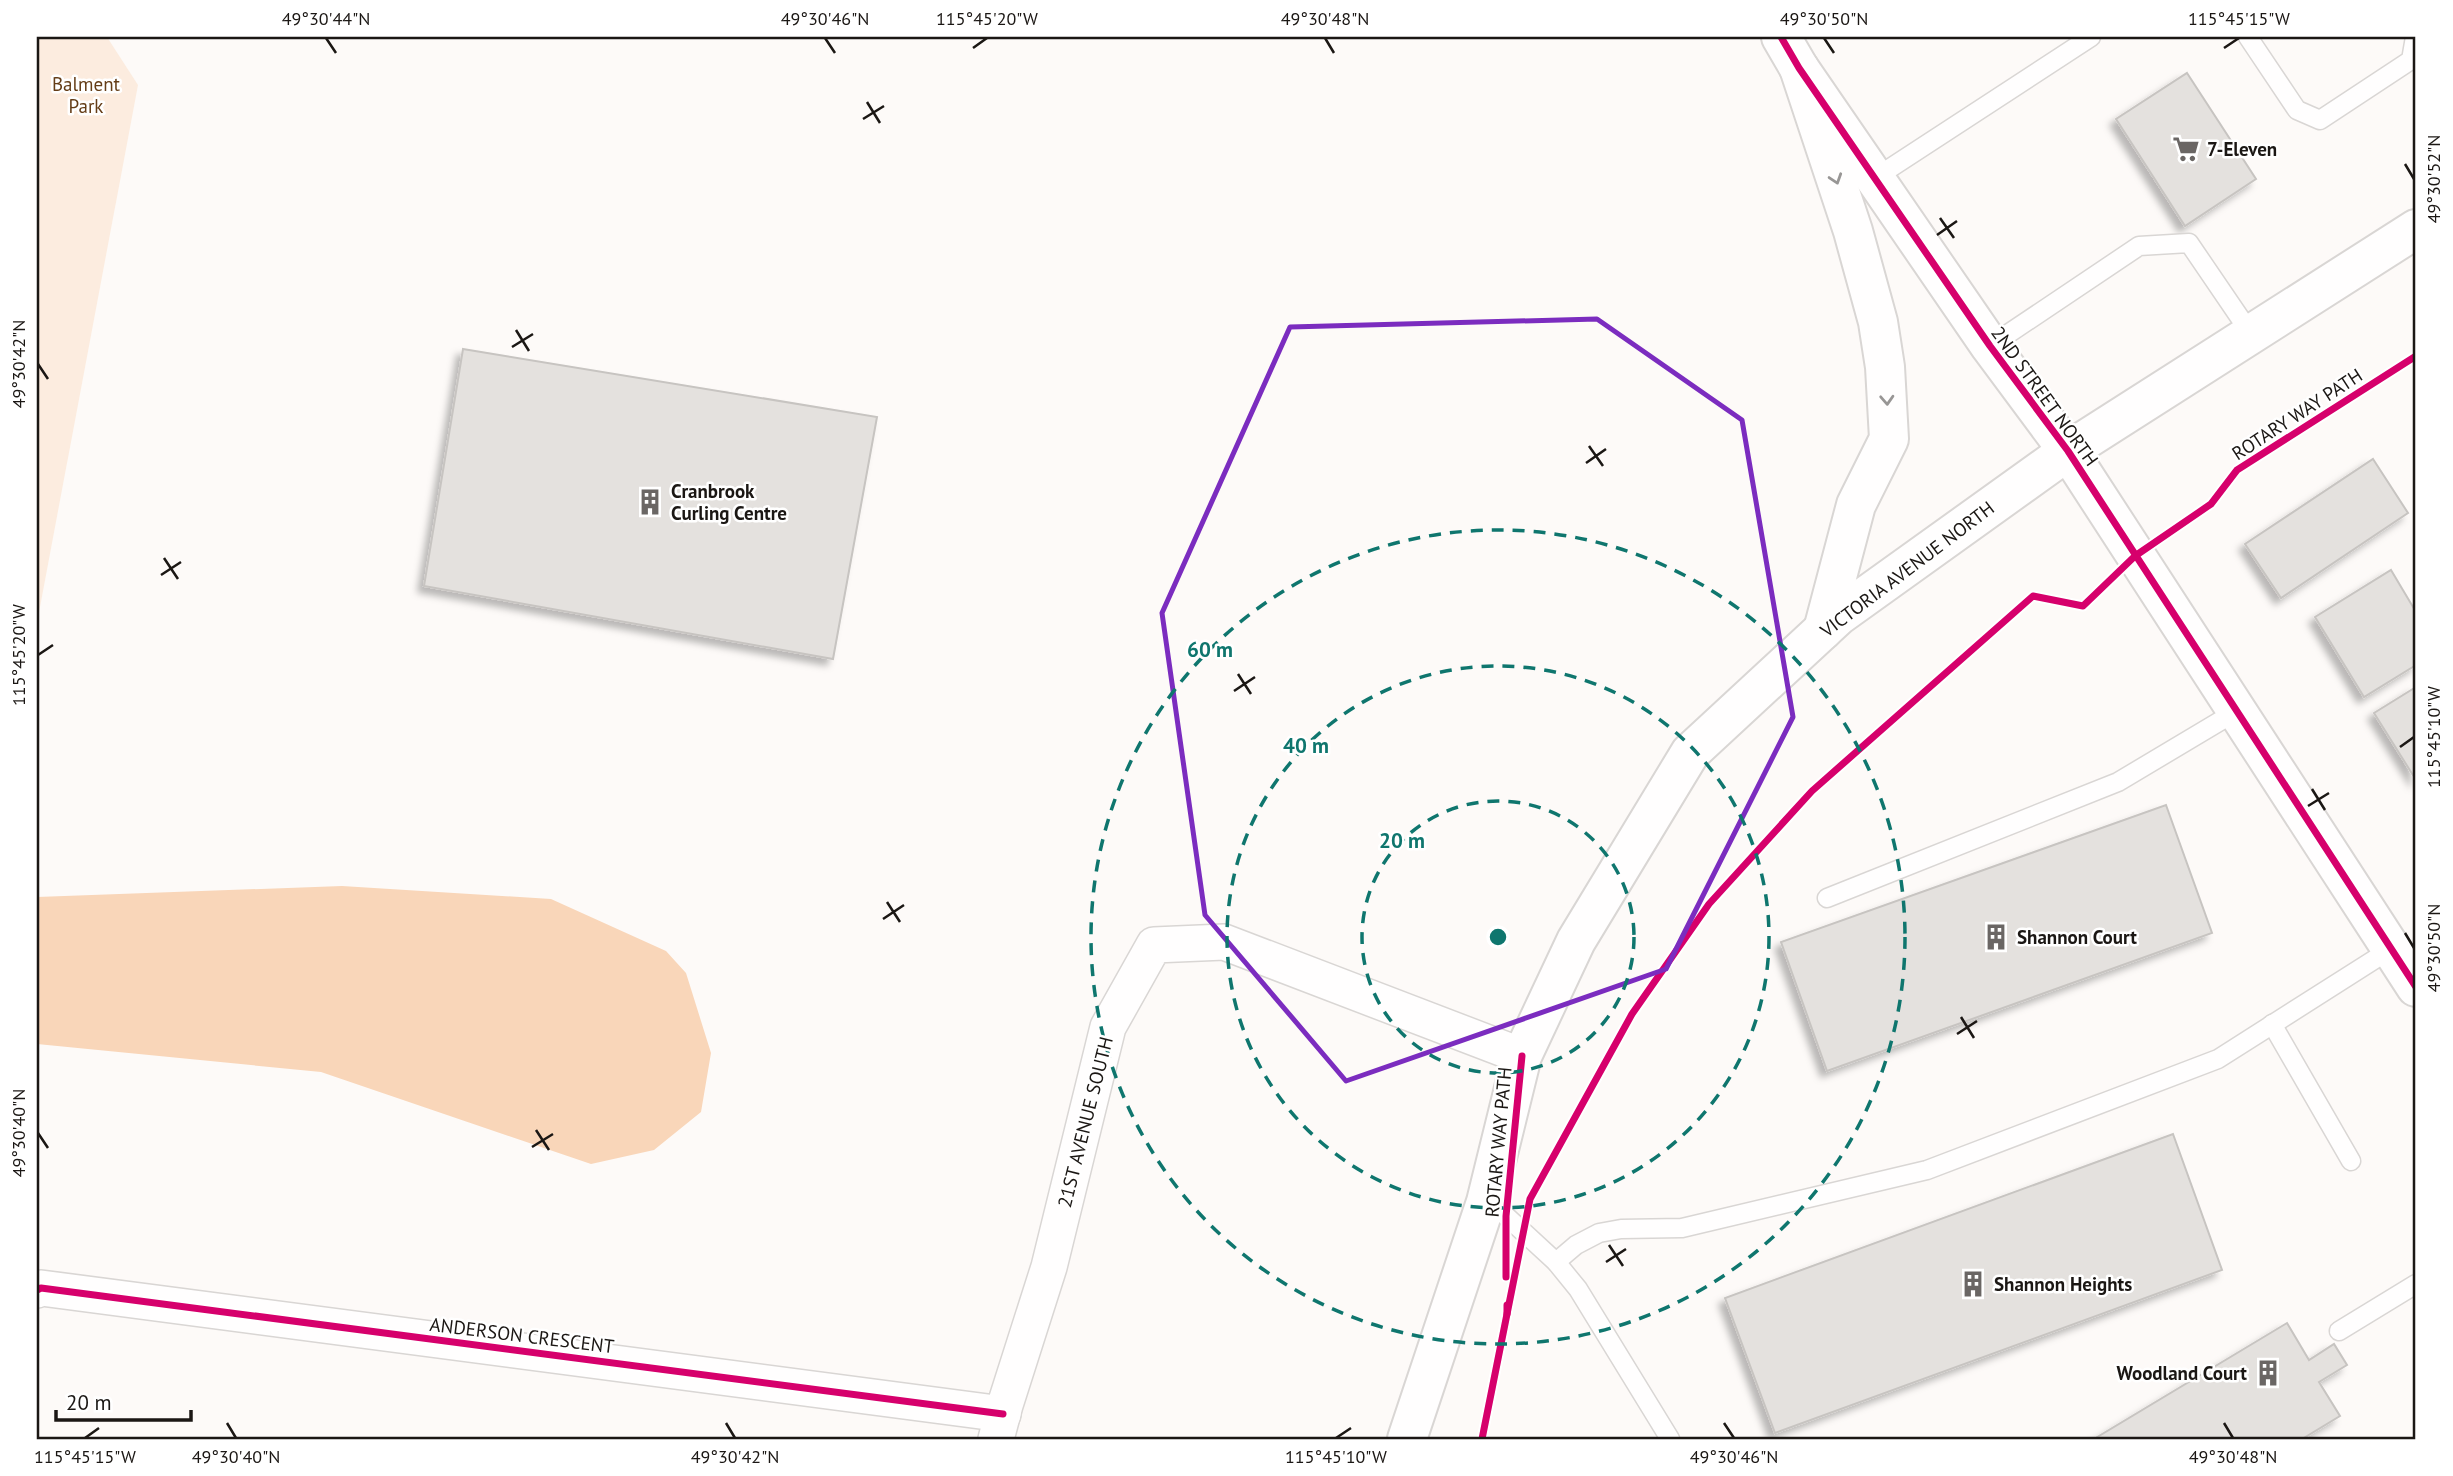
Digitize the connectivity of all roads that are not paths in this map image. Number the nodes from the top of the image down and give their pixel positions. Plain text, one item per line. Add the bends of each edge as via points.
1 (2091, 37) edge
2 (2248, 37) edge
3 (2415, 37) edge
4 (1790, 52) edge
5 (1875, 178) junction
6 (2416, 229) edge
7 (2251, 334) junction
8 (1990, 346) junction
9 (2068, 451) junction
10 (1823, 630) junction
11 (2237, 711) junction
12 (1827, 898) dead end
13 (2391, 949) junction
14 (2416, 987) edge
15 (2272, 1024) junction
16 (1522, 1056) junction
17 (2351, 1161) dead end
18 (1486, 1202) junction
19 (1556, 1262) junction
20 (2416, 1284) edge
21 (37, 1290) edge
22 (2339, 1331) dead end
23 (1000, 1427) edge
24 (1407, 1439) edge
25 (1670, 1439) edge

1 - 5 lane
2 - 3 lane via 2297,110 2320,120 2411,60
4 - 5 main road, 2ND STREET NORTH
4 -> 10 main road via 1853,230 1885,367 1889,439 1856,505
5 - 8 main road, 2ND STREET NORTH
6 - 7 main road, VICTORIA AVENUE NORTH
7 - 8 lane via 2189,243 2139,246
7 - 9 main road, VICTORIA AVENUE NORTH
8 - 9 main road, 2ND STREET NORTH
9 - 10 main road, VICTORIA AVENUE NORTH
9 - 11 main road, 2ND STREET NORTH
10 - 16 main road, VICTORIA AVENUE NORTH via 1690,754 1576,941
11 - 12 lane via 2118,782
11 - 13 main road, 2ND STREET NORTH
13 - 14 main road, 2ND STREET NORTH
13 - 15 lane
15 - 17 lane
15 - 19 lane via 2218,1059 1927,1170 1682,1228 1599,1233
16 - 18 main road, VICTORIA AVENUE NORTH
16 - 23 street, 21ST AVENUE SOUTH via 1224,942 1154,945 1108,1027 1049,1267
18 - 19 lane
18 - 24 main road, VICTORIA AVENUE NORTH
19 - 25 lane via 1578,1289
20 - 22 lane
21 - 23 street, ANDERSON CRESCENT

